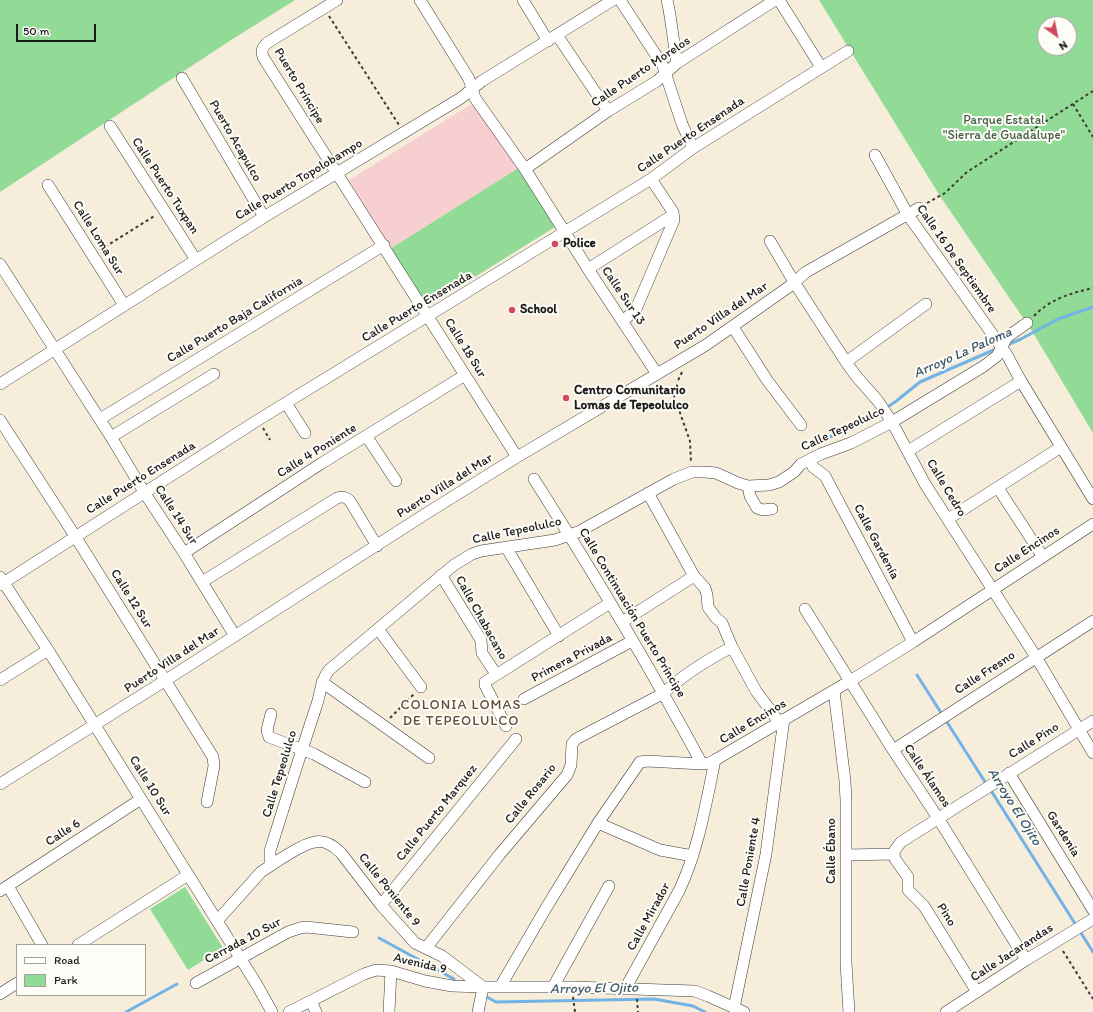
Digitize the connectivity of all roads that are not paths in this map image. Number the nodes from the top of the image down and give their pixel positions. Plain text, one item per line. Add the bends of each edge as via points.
1 (337, 0) edge
2 (420, 0) edge
3 (523, 0) edge
4 (613, 0) edge
5 (620, 0) edge
6 (667, 0) edge
7 (775, 0) edge
8 (779, 0) edge
9 (552, 38) junction
10 (848, 51) dead end
11 (677, 63) junction
12 (821, 67) junction
13 (666, 73) junction
14 (182, 78) dead end
15 (472, 89) junction
16 (608, 111) junction
17 (110, 126) dead end
18 (693, 148) junction
19 (875, 155) dead end
20 (525, 169) junction
21 (336, 172) junction
22 (651, 179) junction
23 (48, 185) dead end
24 (919, 208) road end
25 (673, 215) junction
26 (908, 215) junction
27 (264, 217) junction
28 (566, 233) junction
29 (770, 241) dead end
30 (384, 245) junction
31 (196, 260) junction
32 (0, 264) edge
33 (588, 269) junction
34 (794, 282) junction
35 (926, 304) dead end
36 (124, 305) junction
37 (428, 316) junction
38 (623, 321) junction
39 (1027, 323) road end
40 (733, 327) junction
41 (1001, 348) junction
42 (54, 349) junction
43 (846, 362) junction
44 (214, 374) dead end
45 (657, 374) junction
46 (465, 375) junction
47 (1021, 381) junction
48 (0, 384) edge
49 (286, 403) junction
50 (100, 419) junction
51 (0, 420) edge
52 (892, 422) junction
53 (801, 425) dead end
54 (305, 432) dead end
55 (111, 437) junction
56 (367, 437) junction
57 (1061, 447) junction
58 (908, 451) junction
59 (517, 457) junction
60 (810, 460) junction
61 (534, 479) dead end
62 (396, 481) dead end
63 (748, 486) junction
64 (998, 488) junction
65 (144, 492) junction
66 (648, 493) junction
67 (1093, 499) edge
68 (772, 509) dead end
69 (948, 519) junction
70 (1093, 524) edge
71 (569, 535) junction
72 (75, 536) junction
73 (376, 546) junction
74 (506, 548) junction
75 (184, 553) junction
76 (1043, 557) junction
77 (441, 575) junction
78 (694, 576) junction
79 (1, 582) edge
80 (202, 582) junction
81 (992, 589) junction
82 (610, 603) junction
83 (805, 609) dead end
84 (1093, 620) edge
85 (622, 622) junction
86 (378, 629) junction
87 (235, 636) junction
88 (560, 636) junction
89 (632, 641) junction
90 (913, 642) junction
91 (732, 647) junction
92 (48, 650) junction
93 (1036, 657) junction
94 (496, 674) junction
95 (0, 680) edge
96 (166, 680) junction
97 (850, 681) junction
98 (322, 682) junction
99 (421, 687) road end
100 (834, 691) junction
101 (664, 693) junction
102 (524, 699) dead end
103 (271, 714) dead end
104 (782, 720) junction
105 (1093, 721) edge
106 (96, 725) junction
107 (506, 726) dead end
108 (1079, 730) junction
109 (516, 739) dead end
110 (302, 749) junction
111 (892, 750) junction
112 (1093, 753) edge
113 (430, 758) dead end
114 (715, 760) junction
115 (702, 764) junction
116 (1009, 773) junction
117 (365, 782) dead end
118 (0, 784) edge
119 (141, 799) junction
120 (207, 802) dead end
121 (938, 818) junction
122 (598, 823) junction
123 (894, 854) junction
124 (846, 855) junction
125 (693, 856) junction
126 (270, 866) junction
127 (188, 875) junction
128 (609, 886) dead end
129 (4, 888) edge
130 (381, 905) junction
131 (1093, 910) edge
132 (1093, 919) edge
133 (217, 921) junction
134 (353, 932) dead end
135 (41, 944) edge
136 (80, 944) edge
137 (426, 948) junction
138 (240, 958) junction
139 (1026, 960) junction
140 (391, 971) junction
141 (196, 983) dead end
142 (16, 985) edge
143 (483, 987) junction
144 (500, 987) junction
145 (552, 987) junction
146 (625, 989) junction
147 (977, 992) junction
148 (0, 994) edge
149 (310, 1001) junction
150 (739, 1010) edge
151 (272, 1012) edge
152 (289, 1012) edge
153 (316, 1012) edge
154 (389, 1012) edge
155 (478, 1012) edge
156 (849, 1012) edge
157 (946, 1012) edge

1 - 21 street, Puerto Príncipe via 266,43 262,54
2 - 15 street, Calle Sur 13 via 469,79
3 - 9 street
4 - 9 street, Calle Puerto Topolobampo
5 - 13 street
6 - 11 street
7 - 11 street, Calle Puerto Morelos
8 - 12 street
9 - 15 street, Calle Puerto Topolobampo
9 - 16 street
10 - 12 street, Calle Puerto Ensenada
11 - 13 street, Calle Puerto Morelos
12 - 18 street, Calle Puerto Ensenada
13 - 16 street, Calle Puerto Morelos
13 - 18 street via 682,124
14 - 27 street, Puerto Acapulco
15 - 20 street, Calle Sur 13 via 475,98
15 - 21 street, Calle Puerto Topolobampo
16 - 20 street, Calle Puerto Morelos
17 - 31 street, Calle Puerto Tuxpan
18 - 22 street, Calle Puerto Ensenada
19 - 26 street, Calle 16 De Septiembre
20 - 28 street, Calle Sur 13
21 - 27 street, Calle Puerto Topolobampo
21 - 30 street, Calle 18 Sur
22 - 25 street
22 - 28 street, Calle Puerto Ensenada
23 - 36 street, Calle Loma Sur
24 - 26 street, Puerto Villa del Mar
25 - 33 street
25 - 38 street via 672,226 636,309
26 - 34 street, Puerto Villa del Mar via 806,272
26 - 41 street, Calle 16 De Septiembre
27 - 31 street, Calle Puerto Topolobampo
28 - 33 street, Calle Sur 13
28 - 37 street, Calle Puerto Ensenada
29 - 34 street, Calle Cedro
30 - 37 street, Calle 18 Sur
30 - 50 street, Calle Puerto Baja California
31 - 36 street, Calle Puerto Topolobampo
32 - 42 street, Calle 14 Sur
33 - 38 street, Calle Sur 13
34 - 40 street, Puerto Villa del Mar
34 - 43 street, Calle Cedro
35 - 43 street
36 - 42 street, Calle Puerto Topolobampo
37 - 46 street, Calle 18 Sur
37 - 49 street, Calle Puerto Ensenada
38 - 45 street, Calle Sur 13
39 - 41 street, Calle Tepeolulco via 1007,337
40 - 45 street, Puerto Villa del Mar via 682,361
40 - 53 street via 766,380
41 - 47 street, Calle 16 De Septiembre
41 - 52 street, Calle Tepeolulco via 997,356 984,366
42 - 48 street, Calle Puerto Topolobampo
42 - 50 street, Calle 14 Sur
43 - 52 street, Calle Cedro
44 - 55 street
45 - 59 street, Puerto Villa del Mar
46 - 56 street, Calle 4 Poniente
46 - 59 street, Calle 18 Sur
47 - 57 street, Calle 16 De Septiembre
47 - 58 street
49 - 54 street
49 - 65 street, Calle Puerto Ensenada
50 - 55 street, Calle 14 Sur
51 - 72 street, Calle 12 Sur
52 - 58 street, Calle Cedro
52 - 60 street, Calle Tepeolulco
55 - 65 street, Calle 14 Sur
56 - 62 street
56 - 75 street, Calle 4 Poniente via 322,463
57 - 64 street
57 - 67 street, Calle 16 De Septiembre
58 - 69 street, Calle Cedro via 925,484
59 - 73 street, Puerto Villa del Mar
60 - 63 street, Calle Tepeolulco via 779,482
60 - 90 street, Calle Gardenía via 813,467 824,476
61 - 71 street, Calle Continuación Puerto Príncipe
63 - 66 street, Calle Tepeolulco via 716,474 692,472
63 - 68 street via 750,496 758,508
64 - 69 street
64 - 76 street
65 - 72 street, Calle Puerto Ensenada
65 - 75 street, Calle 14 Sur
66 - 71 street, Calle Tepeolulco
66 - 78 street
69 - 81 street, Calle Cedro
70 - 76 street, Calle Encinos
71 - 74 street, Calle Tepeolulco via 555,540
71 - 82 street, Calle Continuación Puerto Príncipe
72 - 79 street, Calle Puerto Ensenada
72 - 96 street, Calle 12 Sur
73 - 80 street via 350,501 341,497
73 - 87 street, Puerto Villa del Mar
74 - 77 street, Calle Tepeolulco via 472,554
74 - 88 street
75 - 80 street, Calle 14 Sur
76 - 81 street, Calle Encinos
77 - 86 street, Calle Tepeolulco
77 - 94 street, Calle Chabacano via 482,644 482,653
78 - 85 street
78 - 91 street via 705,588 708,607 722,623
79 - 92 street, Calle 10 Sur
80 - 87 street, Calle 14 Sur
81 - 90 street, Calle Encinos
81 - 93 street, Calle Cedro
82 - 85 street, Calle Continuación Puerto Príncipe
82 - 88 street
83 - 97 street, Calle Álamos
84 - 93 street, Calle Fresno
85 - 89 street, Calle Continuación Puerto Príncipe
86 - 98 street, Calle Tepeolulco via 329,670
86 - 99 street
87 - 96 street, Puerto Villa del Mar
88 - 94 street
89 - 101 street, Calle Continuación Puerto Príncipe
89 - 102 street, Primera Privada
90 - 97 street, Calle Encinos
91 - 101 street, Calle Rosario via 705,661
91 - 104 street via 756,691
92 - 95 street
92 - 106 street, Calle 10 Sur
93 - 108 street, Calle Cedro
93 - 111 street, Calle Fresno
94 - 107 street via 487,680 485,685
96 - 106 street, Puerto Villa del Mar
96 - 120 street, Calle 12 Sur via 213,757 214,766
97 - 100 street, Calle Encinos
97 - 111 street, Calle Álamos
98 - 110 street, Calle Tepeolulco
98 - 113 street
100 - 104 street, Calle Encinos
100 - 124 street, Calle Ébano via 845,781
101 - 115 street, Calle Continuación Puerto Príncipe
101 - 137 street, Calle Rosario via 576,739 572,744 572,765 567,775 500,854
103 - 110 street via 267,730 269,737
104 - 114 street, Calle Encinos
104 - 150 street, Calle Poniente 4 via 766,854
105 - 108 street, Calle Pino
106 - 118 street, Puerto Villa del Mar
106 - 119 street, Calle 10 Sur
108 - 112 street, Calle Cedro
108 - 116 street, Calle Pino
109 - 130 street, Calle Puerto Marquez
110 - 117 street
110 - 126 street, Calle Tepeolulco via 270,852
111 - 121 street, Calle Álamos
114 - 115 street, Calle Encinos
114 - 125 street, Calle Mirador
115 - 122 street, Calle Encinos via 640,762
116 - 121 street, Calle Pino
116 - 131 street, Gardenía
119 - 127 street, Calle 10 Sur
119 - 129 street, Calle 6
121 - 123 street, Calle Pino via 899,844
121 - 139 street, Calle Álamos
122 - 125 street via 660,850
122 - 144 street, Calle Encinos
123 - 124 street
123 - 147 street, Pino via 908,877 908,890 924,906
124 - 156 street, Calle Ébano via 846,963
125 - 146 street, Calle Mirador via 687,876
126 - 130 street, Calle Poniente 9 via 311,843 325,842 341,852
126 - 133 street via 261,872
127 - 133 street, Calle 10 Sur
127 - 136 street
128 - 145 street
129 - 135 street
130 - 137 street, Calle Poniente 9 via 415,943
132 - 139 street, Calle Jacarandas
133 - 138 street, Calle 10 Sur
134 - 138 street, Cerrada 10 Sur via 300,928
137 - 143 street, Calle Poniente 9 via 442,956
138 - 141 street, Cerrada 10 Sur
138 - 151 street, Calle 10 Sur
139 - 147 street, Calle Jacarandas
140 - 143 street, Avenida 9 via 452,986
140 - 149 street, Avenida 9 via 376,970 364,974
140 - 154 street
142 - 148 street
143 - 144 street
143 - 155 street
144 - 145 street
145 - 146 street
146 - 150 street via 695,991
147 - 157 street, Calle Jacarandas
149 - 152 street, Avenida 9
149 - 153 street

